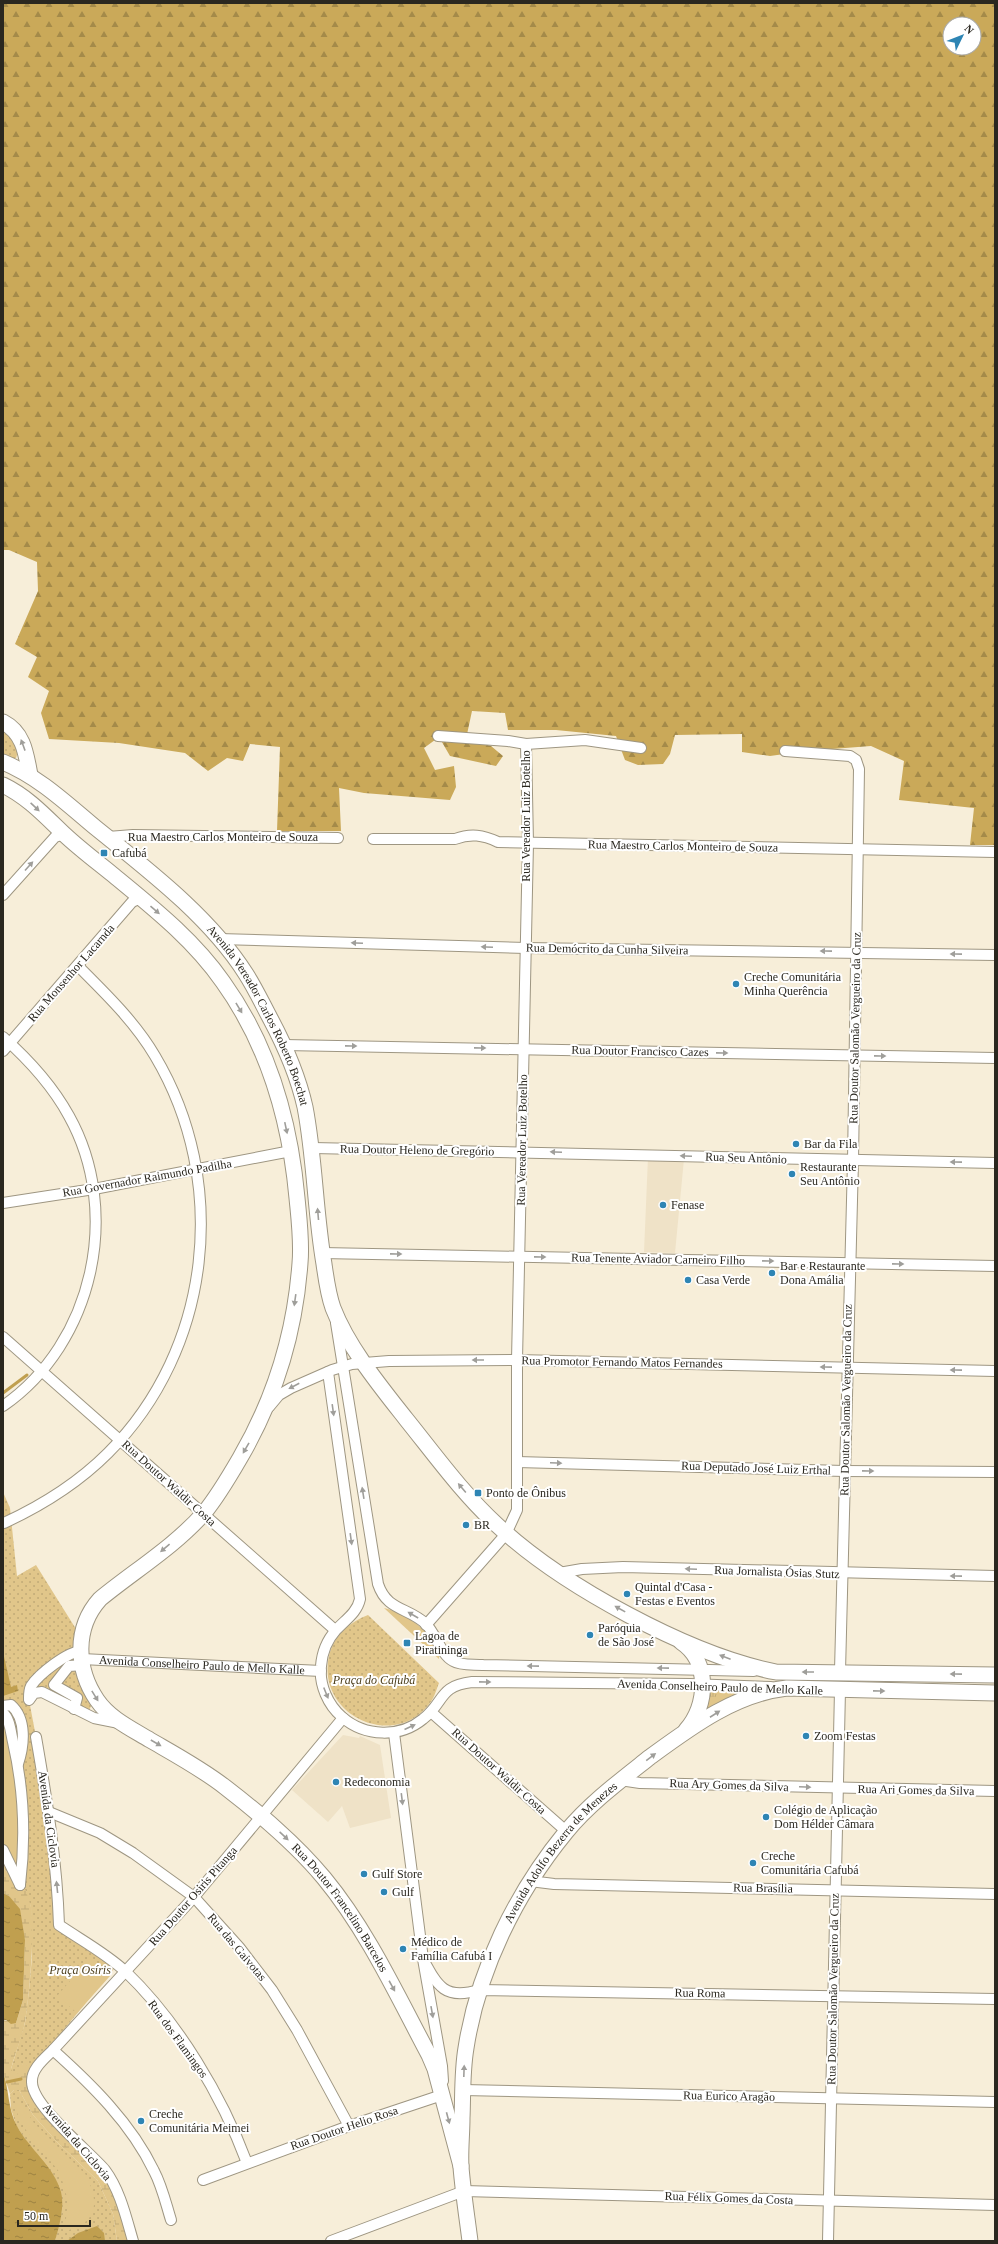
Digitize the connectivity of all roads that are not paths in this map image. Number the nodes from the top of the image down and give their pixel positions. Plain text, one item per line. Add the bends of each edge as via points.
1 (3, 722) edge
2 (438, 736) dead end
3 (526, 744) junction
4 (641, 748) dead end
5 (785, 751) dead end
6 (3, 762) edge
7 (30, 775) junction
8 (3, 785) edge
9 (64, 834) junction
10 (108, 837) junction
11 (338, 838) dead end
12 (373, 839) dead end
13 (528, 843) junction
14 (858, 850) junction
15 (995, 852) edge
16 (3, 895) edge
17 (141, 898) junction
18 (219, 939) junction
19 (526, 948) junction
20 (856, 952) junction
21 (995, 955) edge
22 (78, 966) junction
23 (7, 1040) edge
24 (284, 1045) junction
25 (524, 1049) junction
26 (3, 1051) edge
27 (854, 1055) junction
28 (995, 1058) edge
29 (313, 1148) junction
30 (291, 1150) junction
31 (521, 1151) junction
32 (853, 1161) junction
33 (995, 1163) edge
34 (197, 1169) junction
35 (94, 1189) junction
36 (3, 1203) edge
37 (322, 1253) junction
38 (519, 1256) junction
39 (849, 1263) junction
40 (995, 1266) edge
41 (333, 1307) junction
42 (3, 1337) edge
43 (517, 1360) junction
44 (365, 1363) junction
45 (343, 1366) junction
46 (848, 1368) junction
47 (42, 1370) junction
48 (995, 1371) edge
49 (328, 1372) junction
50 (3, 1406) edge
51 (264, 1413) junction
52 (120, 1440) junction
53 (517, 1462) junction
54 (844, 1471) junction
55 (995, 1472) edge
56 (203, 1514) junction
57 (4, 1523) dead end
58 (506, 1534) junction
59 (559, 1573) junction
60 (842, 1574) junction
61 (995, 1576) edge
62 (426, 1625) junction
63 (336, 1630) junction
64 (667, 1633) junction
65 (75, 1660) junction
66 (51, 1666) junction
67 (321, 1671) junction
68 (840, 1671) junction
69 (776, 1672) junction
70 (62, 1674) junction
71 (995, 1675) edge
72 (702, 1677) junction
73 (36, 1681) junction
74 (787, 1688) junction
75 (840, 1690) junction
76 (995, 1692) edge
77 (54, 1693) junction
78 (3, 1706) edge
79 (431, 1712) junction
80 (3, 1713) edge
81 (18, 1714) junction
82 (343, 1718) junction
83 (123, 1724) junction
84 (11, 1731) junction
85 (394, 1733) junction
86 (681, 1734) junction
87 (36, 1737) dead end
88 (18, 1764) junction
89 (620, 1780) junction
90 (838, 1788) junction
91 (995, 1791) edge
92 (49, 1812) junction
93 (260, 1815) junction
94 (566, 1832) junction
95 (3, 1850) edge
96 (530, 1881) junction
97 (835, 1890) junction
98 (995, 1894) edge
99 (194, 1897) junction
100 (59, 1925) joint
101 (423, 1959) junction
102 (126, 1972) junction
103 (479, 1990) junction
104 (833, 1995) junction
105 (995, 1999) edge
106 (53, 2050) junction
107 (36, 2068) joint
108 (463, 2090) junction
109 (442, 2092) junction
110 (831, 2098) junction
111 (995, 2102) edge
112 (350, 2126) junction
113 (247, 2163) junction
114 (461, 2166) junction
115 (203, 2180) dead end
116 (464, 2191) junction
117 (829, 2201) junction
118 (995, 2205) edge
119 (171, 2220) dead end
120 (133, 2241) edge
121 (331, 2241) edge
122 (470, 2241) edge
123 (828, 2241) edge

7 -> 1 main road via 21,738
2 - 3 street
3 - 4 street via 585,740
3 - 13 street, Rua Vereador Luiz Botelho
5 - 14 street, Rua Doutor Salomão Vergueiro da Cruz via 850,756 856,760 859,769
6 - 7 main road, Avenida Vereador Carlos Roberto Boechat
7 - 10 main road, Avenida Vereador Carlos Roberto Boechat
8 -> 9 main road, Avenida Vereador Carlos Roberto Boechat via 30,802
16 -> 9 street via 55,837
9 - 17 main road, Avenida Vereador Carlos Roberto Boechat
10 - 11 street, Rua Maestro Carlos Monteiro de Souza via 133,835
10 - 18 main road, Avenida Vereador Carlos Roberto Boechat via 176,896
12 - 13 street, Rua Maestro Carlos Monteiro de Souza via 448,839 476,835 498,842
13 - 14 street, Rua Maestro Carlos Monteiro de Souza
13 - 19 street, Rua Vereador Luiz Botelho
14 - 15 street, Rua Maestro Carlos Monteiro de Souza
14 - 20 street, Rua Doutor Salomão Vergueiro da Cruz
17 - 22 street, Rua Monsenhor Lacarnda via 132,902
17 -> 30 main road, Avenida Vereador Carlos Roberto Boechat via 194,944 225,984 247,1021 274,1079
19 -> 18 street, Rua Demócrito da Cunha Silveira
18 - 24 main road, Avenida Vereador Carlos Roberto Boechat via 246,973
20 -> 19 street, Rua Demócrito da Cunha Silveira
19 - 25 street, Rua Vereador Luiz Botelho
21 -> 20 street, Rua Demócrito da Cunha Silveira
20 - 27 street, Rua Doutor Salomão Vergueiro da Cruz
22 - 23 street, Rua Monsenhor Lacarnda
22 - 34 street via 132,1023 155,1056 173,1091 187,1128
23 - 26 street, Rua Monsenhor Lacarnda
23 - 35 street via 44,1078 70,1116 87,1159
24 -> 25 street, Rua Doutor Francisco Cazes
24 - 29 main road, Avenida Vereador Carlos Roberto Boechat via 304,1102
25 -> 27 street, Rua Doutor Francisco Cazes
25 - 31 street, Rua Vereador Luiz Botelho
27 -> 28 street, Rua Doutor Francisco Cazes
27 - 32 street, Rua Doutor Salomão Vergueiro da Cruz
29 - 31 street, Rua Doutor Heleno de Gregório
37 -> 29 main road, Avenida Vereador Carlos Roberto Boechat
30 - 34 street, Rua Governador Raimundo Padilha
30 -> 51 main road, Avenida Vereador Carlos Roberto Boechat via 300,1262 287,1346
32 -> 31 street, Rua Seu Antônio
31 - 38 street, Rua Vereador Luiz Botelho
33 -> 32 street, Rua Seu Antônio
32 - 39 street, Rua Doutor Salomão Vergueiro da Cruz
34 - 35 street, Rua Governador Raimundo Padilha
34 - 52 street via 202,1206 201,1246 190,1312 166,1374 149,1402
35 - 36 street, Rua Governador Raimundo Padilha
35 - 47 street via 96,1228 90,1277 72,1325
37 -> 38 street, Rua Tenente Aviador Carneiro Filho
37 - 41 main road, Avenida Vereador Carlos Roberto Boechat
38 -> 39 street, Rua Tenente Aviador Carneiro Filho
38 - 43 street, Rua Vereador Luiz Botelho
39 -> 40 street, Rua Tenente Aviador Carneiro Filho
39 - 46 street, Rua Doutor Salomão Vergueiro da Cruz
41 - 44 main road
41 - 45 street, Avenida Vereador Carlos Roberto Boechat
42 - 47 street, Rua Doutor Waldir Costa
43 -> 44 street, Rua Promotor Fernando Matos Fernandes
46 -> 43 street, Rua Promotor Fernando Matos Fernandes
43 - 53 street, Rua Vereador Luiz Botelho
44 - 45 street, Rua Promotor Fernando Matos Fernandes
58 -> 44 main road via 453,1477
45 - 49 street, Rua Promotor Fernando Matos Fernandes
62 -> 45 street, Avenida Vereador Carlos Roberto Boechat via 411,1613 390,1604 378,1584
48 -> 46 street, Rua Promotor Fernando Matos Fernandes
46 - 54 street, Rua Doutor Salomão Vergueiro da Cruz
47 - 50 street
47 - 52 street, Rua Doutor Waldir Costa
49 -> 51 street, Rua Promotor Fernando Matos Fernandes via 296,1385 279,1396
49 -> 63 street via 359,1593 356,1610
51 -> 56 main road, Avenida Vereador Carlos Roberto Boechat via 228,1478
52 - 56 street, Rua Doutor Waldir Costa
52 - 57 street via 82,1476 55,1496
53 -> 54 street, Rua Deputado José Luiz Erthal
53 - 58 street, Rua Vereador Luiz Botelho via 517,1510
54 -> 55 street, Rua Deputado José Luiz Erthal
54 - 60 street, Rua Doutor Salomão Vergueiro da Cruz
56 - 63 street, Rua Doutor Waldir Costa
56 -> 65 main road, Rua Doutor Francelino Barcelos via 168,1546 100,1599 83,1625
58 - 59 main road
58 - 62 street, Rua Vereador Luiz Botelho
60 -> 59 street, Rua Jornalista Ósias Stutz via 623,1567
64 -> 59 main road
61 -> 60 street, Rua Jornalista Ósias Stutz
60 - 68 street, Rua Doutor Salomão Vergueiro da Cruz
72 -> 62 street, Avenida Conselheiro Paulo de Mello Kalle via 460,1664 448,1658
63 - 67 street via 326,1645
69 -> 64 main road via 727,1658
64 - 72 main road via 690,1649
65 - 66 street
65 - 67 street, Avenida Conselheiro Paulo de Mello Kalle
65 - 70 street
65 -> 83 main road, Rua Doutor Francelino Barcelos via 98,1701
66 - 70 street
66 - 73 street
67 -> 82 street via 325,1694
68 -> 69 main road, Avenida Conselheiro Paulo de Mello Kalle
71 -> 68 main road, Avenida Conselheiro Paulo de Mello Kalle
69 - 72 street, Avenida Conselheiro Paulo de Mello Kalle
70 - 77 street via 54,1685
72 - 74 street, Avenida Conselheiro Paulo de Mello Kalle
79 -> 72 street, Avenida Conselheiro Paulo de Mello Kalle via 447,1690 472,1682
72 - 86 main road via 698,1710
73 - 77 street, Rua Doutor Francelino Barcelos
73 - 77 street via 29,1691 28,1700 34,1693
74 - 75 main road, Avenida Conselheiro Paulo de Mello Kalle
86 -> 74 main road via 745,1698
75 -> 76 main road, Avenida Conselheiro Paulo de Mello Kalle
75 - 90 street, Rua Doutor Salomão Vergueiro da Cruz
77 - 83 street, Rua Doutor Francelino Barcelos via 74,1709 94,1718
78 - 81 street via 10,1705
85 -> 79 street via 415,1725
79 - 94 street, Rua Doutor Waldir Costa
80 - 84 street
81 - 84 street
81 - 88 street via 24,1743
82 - 85 street via 358,1728 372,1732
82 - 93 street, Rua Doutor Osiris Pitanga
83 -> 93 main road, Rua Doutor Francelino Barcelos via 190,1764
84 - 88 street
85 -> 101 street
89 -> 86 main road, Avenida Adolfo Bezerra de Menezes
87 - 92 street, Avenida da Ciclovia
88 - 95 street via 24,1814 20,1885
89 -> 90 street, Rua Ary Gomes da Silva
89 - 94 main road, Avenida Adolfo Bezerra de Menezes
90 - 91 street, Rua Ari Gomes da Silva
90 - 97 street, Rua Doutor Salomão Vergueiro da Cruz
92 - 99 street, Rua das Gaivotas via 100,1832 134,1853
100 -> 92 street, Avenida da Ciclovia
93 - 99 street, Rua Doutor Osiris Pitanga
93 -> 109 main road, Rua Doutor Francelino Barcelos via 314,1867 347,1910 429,2056
94 - 96 main road, Avenida Adolfo Bezerra de Menezes
96 - 97 street, Rua Brasília via 554,1884
96 - 103 main road, Avenida Adolfo Bezerra de Menezes via 491,1959
97 - 98 street, Rua Brasília
97 - 104 street, Rua Doutor Salomão Vergueiro da Cruz
99 - 102 street, Rua Doutor Osiris Pitanga
99 - 112 street, Rua das Gaivotas via 239,1947 272,1990
100 - 102 street, Rua dos Flamingos
101 - 103 street, Rua Roma via 445,1991 462,1993
101 -> 109 street via 442,2066
102 - 106 street, Rua Doutor Osiris Pitanga
102 - 113 street, Rua dos Flamingos via 164,2015 195,2060 228,2116
103 - 104 street, Rua Roma
108 -> 103 main road, Avenida Adolfo Bezerra de Menezes via 466,2048
104 - 105 street, Rua Roma
104 - 110 street, Rua Doutor Salomão Vergueiro da Cruz
106 - 107 street, Rua Doutor Osiris Pitanga
106 - 119 street via 100,2095 132,2136 155,2173
107 - 120 street, Avenida da Ciclovia via 32,2082 34,2091 58,2124 99,2164 111,2180 121,2201
108 - 110 street, Rua Eurico Aragão
108 - 114 main road, Avenida Adolfo Bezerra de Menezes
109 - 112 street, Rua Doutor Helio Rosa
109 -> 114 main road, Rua Doutor Francelino Barcelos
110 - 111 street, Rua Eurico Aragão
110 - 117 street, Rua Doutor Salomão Vergueiro da Cruz
112 - 113 street, Rua Doutor Helio Rosa
113 - 115 street, Rua Doutor Helio Rosa
114 - 116 main road
116 - 117 street, Rua Félix Gomes da Costa
116 - 121 street
116 - 122 main road
117 - 118 street, Rua Félix Gomes da Costa
117 - 123 street, Rua Doutor Salomão Vergueiro da Cruz

